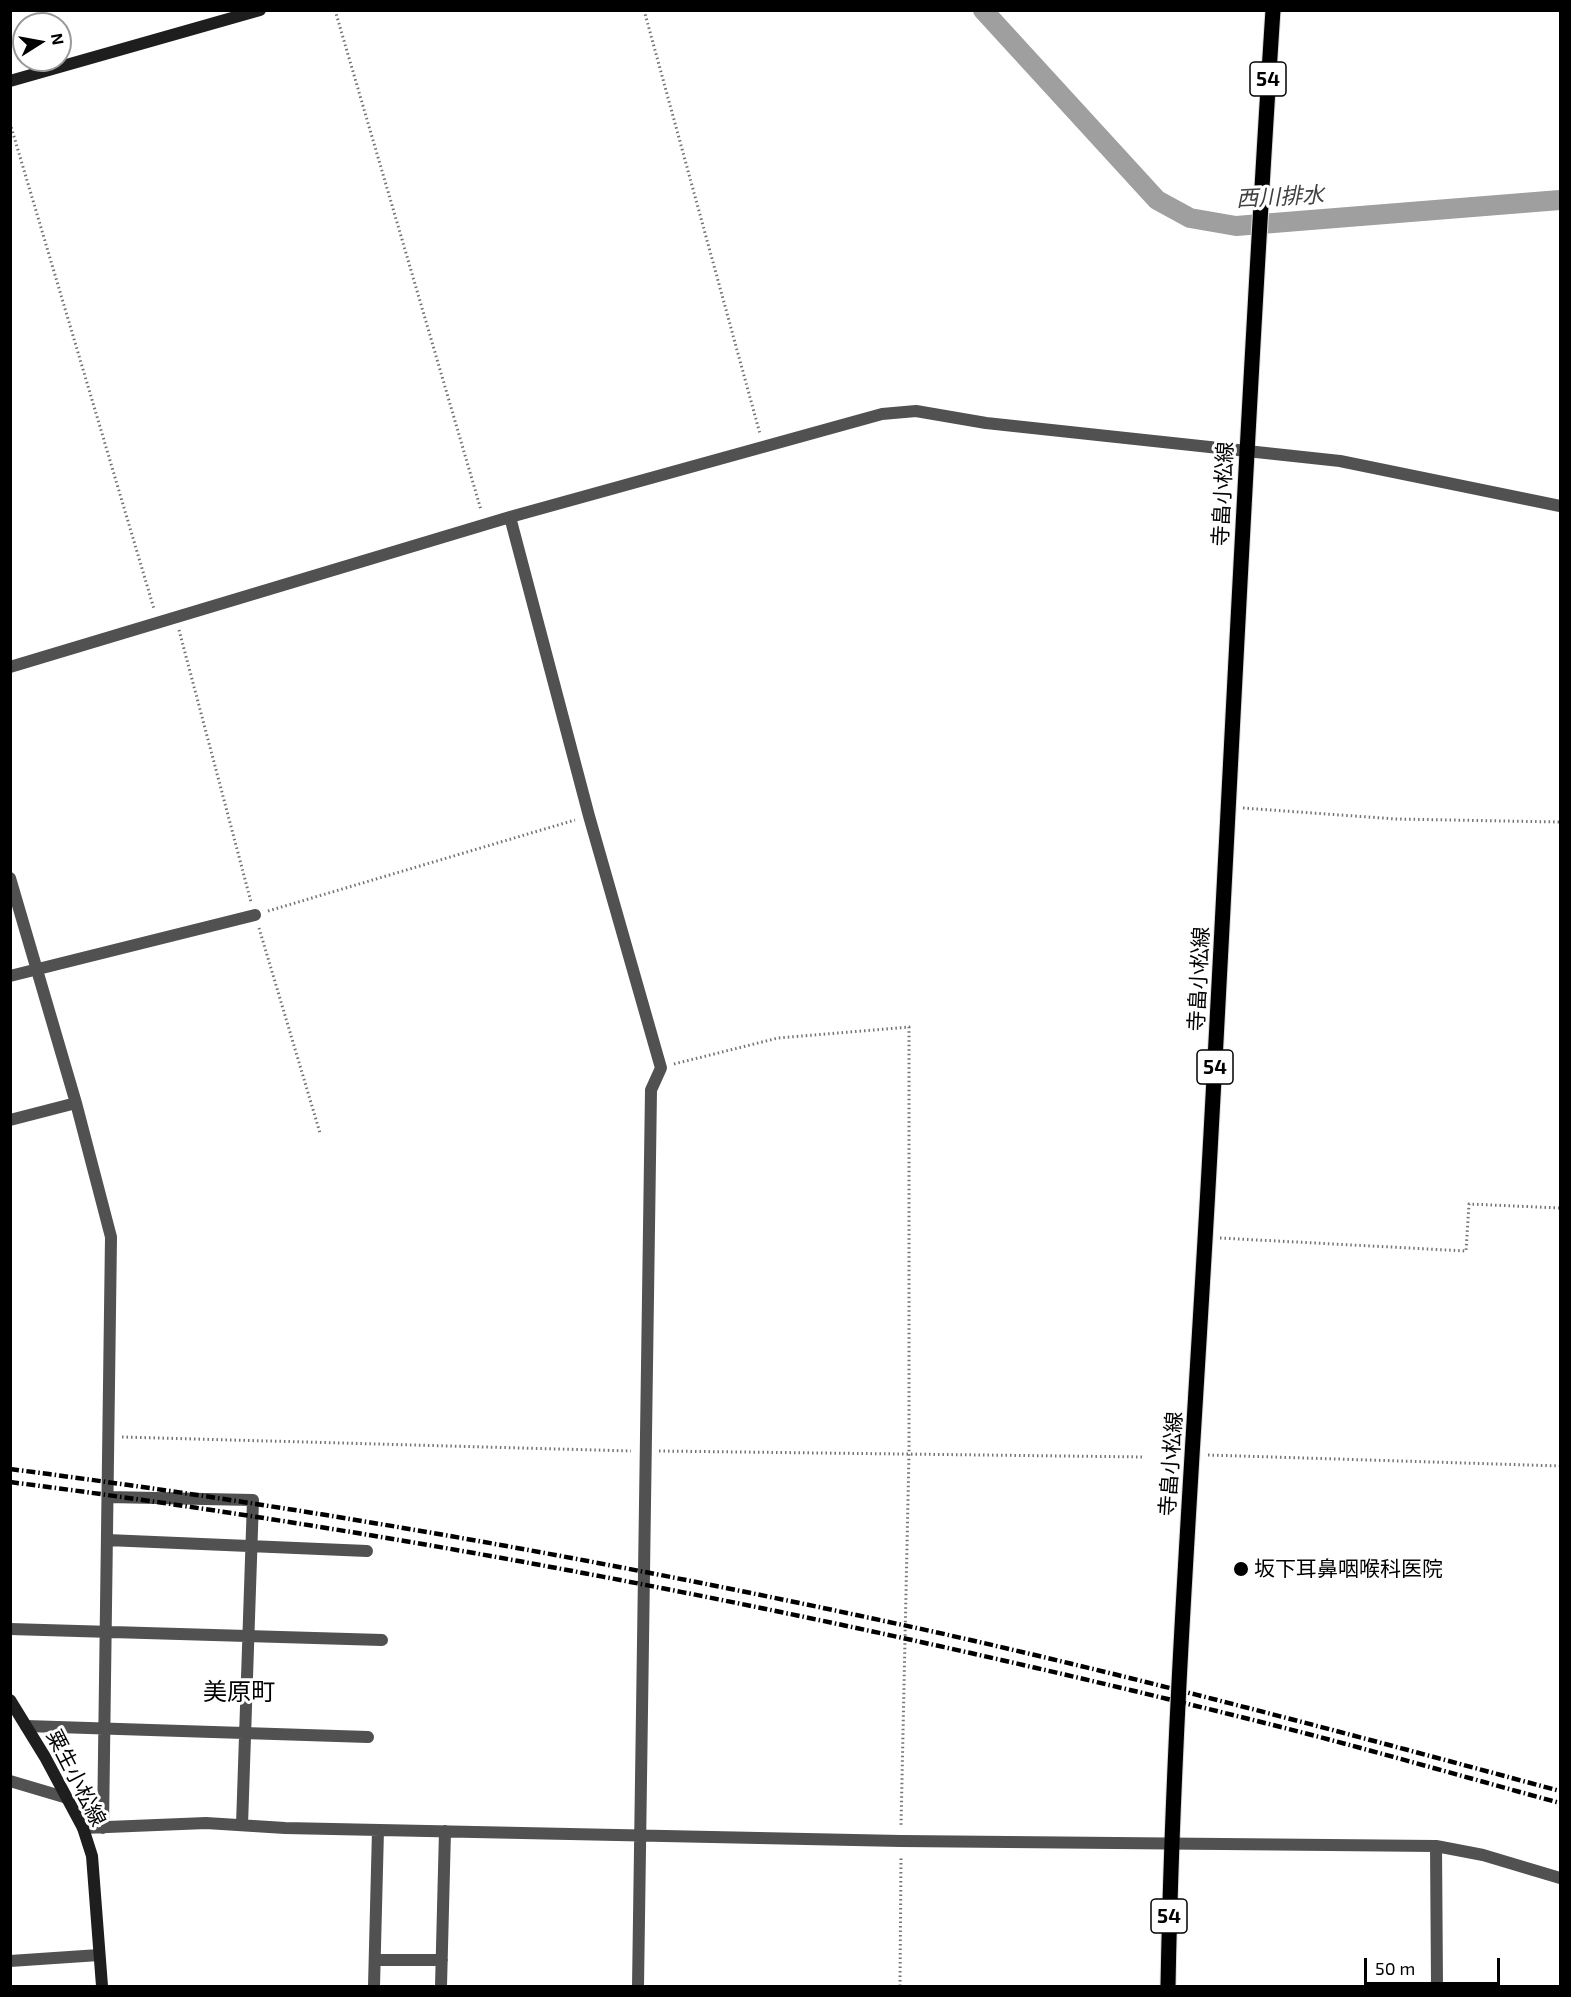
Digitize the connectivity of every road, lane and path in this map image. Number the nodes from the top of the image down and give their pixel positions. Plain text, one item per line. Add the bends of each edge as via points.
1 (260, 10) edge
2 (335, 10) edge
3 (644, 10) edge
4 (1273, 10) edge
5 (10, 81) edge
6 (10, 123) edge
7 (764, 448) junction
8 (1245, 451) junction
9 (1560, 506) edge
10 (510, 518) junction
11 (485, 525) junction
12 (175, 617) junction
13 (158, 622) junction
14 (10, 667) edge
15 (1229, 807) junction
16 (589, 816) junction
17 (1560, 822) edge
18 (10, 878) edge
19 (255, 915) junction
20 (38, 969) junction
21 (10, 976) edge
22 (661, 1068) junction
23 (76, 1103) junction
24 (10, 1120) edge
25 (320, 1133) dead end
26 (1560, 1208) edge
27 (1206, 1237) junction
28 (108, 1436) junction
29 (644, 1451) junction
30 (909, 1453) junction
31 (1193, 1455) junction
32 (1144, 1458) dead end
33 (1560, 1466) edge
34 (108, 1497) junction
35 (107, 1540) junction
36 (252, 1546) junction
37 (367, 1551) dead end
38 (10, 1629) edge
39 (106, 1632) junction
40 (249, 1636) junction
41 (382, 1640) dead end
42 (10, 1700) edge
43 (26, 1726) junction
44 (105, 1729) junction
45 (246, 1734) junction
46 (368, 1737) dead end
47 (10, 1781) edge
48 (64, 1797) junction
49 (242, 1825) junction
50 (82, 1828) junction
51 (103, 1828) junction
52 (378, 1830) junction
53 (445, 1831) junction
54 (640, 1835) junction
55 (901, 1841) junction
56 (1171, 1845) junction
57 (1437, 1846) junction
58 (1560, 1878) edge
59 (99, 1954) junction
60 (375, 1960) junction
61 (442, 1960) junction
62 (10, 1961) edge
63 (102, 1986) edge
64 (375, 1986) edge
65 (441, 1986) edge
66 (638, 1986) edge
67 (900, 1986) edge
68 (1168, 1986) edge
69 (1437, 1986) edge

1 - 5 main road
2 - 11 path
3 - 7 path
4 - 8 main road, 寺畠小松線 / 54
6 - 13 path
7 - 8 street via 882,414 916,411 986,423
7 - 10 street
8 - 9 street via 1340,461
8 - 15 main road, 寺畠小松線 / 54
10 - 11 street
10 - 16 street
11 - 12 street
12 - 13 street
12 - 19 path
13 - 14 street
15 - 17 path via 1396,819
15 - 27 main road, 寺畠小松線 / 54
16 - 19 path
16 - 22 street
18 - 20 street
19 - 20 street
19 - 25 path
20 - 21 street
20 - 23 street
22 - 29 street via 651,1090
22 - 30 path via 778,1038 909,1027
23 - 24 street
23 - 28 street via 111,1237
26 - 27 path via 1469,1204 1466,1251
27 - 31 main road, 寺畠小松線 / 54
28 - 29 path
28 - 34 street
29 - 30 path
29 - 54 street
30 - 32 path
30 - 55 path
31 - 33 path
31 - 56 main road, 寺畠小松線 / 54
34 - 35 street
34 - 36 street via 253,1500
35 - 36 street
35 - 39 street
36 - 37 street
36 - 40 street
38 - 39 street
39 - 40 street
39 - 44 street
40 - 41 street
40 - 45 street
42 - 43 main road, 粟生小松線
43 - 44 street
43 - 48 main road, 粟生小松線
44 - 45 street
44 - 51 street
45 - 46 street
45 - 49 street
47 - 48 street
48 - 50 main road, 粟生小松線
49 - 51 street
49 - 52 street
50 - 51 street
50 - 59 main road, 粟生小松線 via 92,1856
52 - 53 street
52 - 60 street
53 - 54 street
53 - 61 street
54 - 55 street
54 - 66 street
55 - 56 street
55 - 67 path
56 - 57 street
56 - 68 main road, 寺畠小松線 / 54
57 - 58 street via 1483,1854
57 - 69 street
59 - 62 street
59 - 63 main road, 粟生小松線
60 - 61 street
60 - 64 street
61 - 65 street

